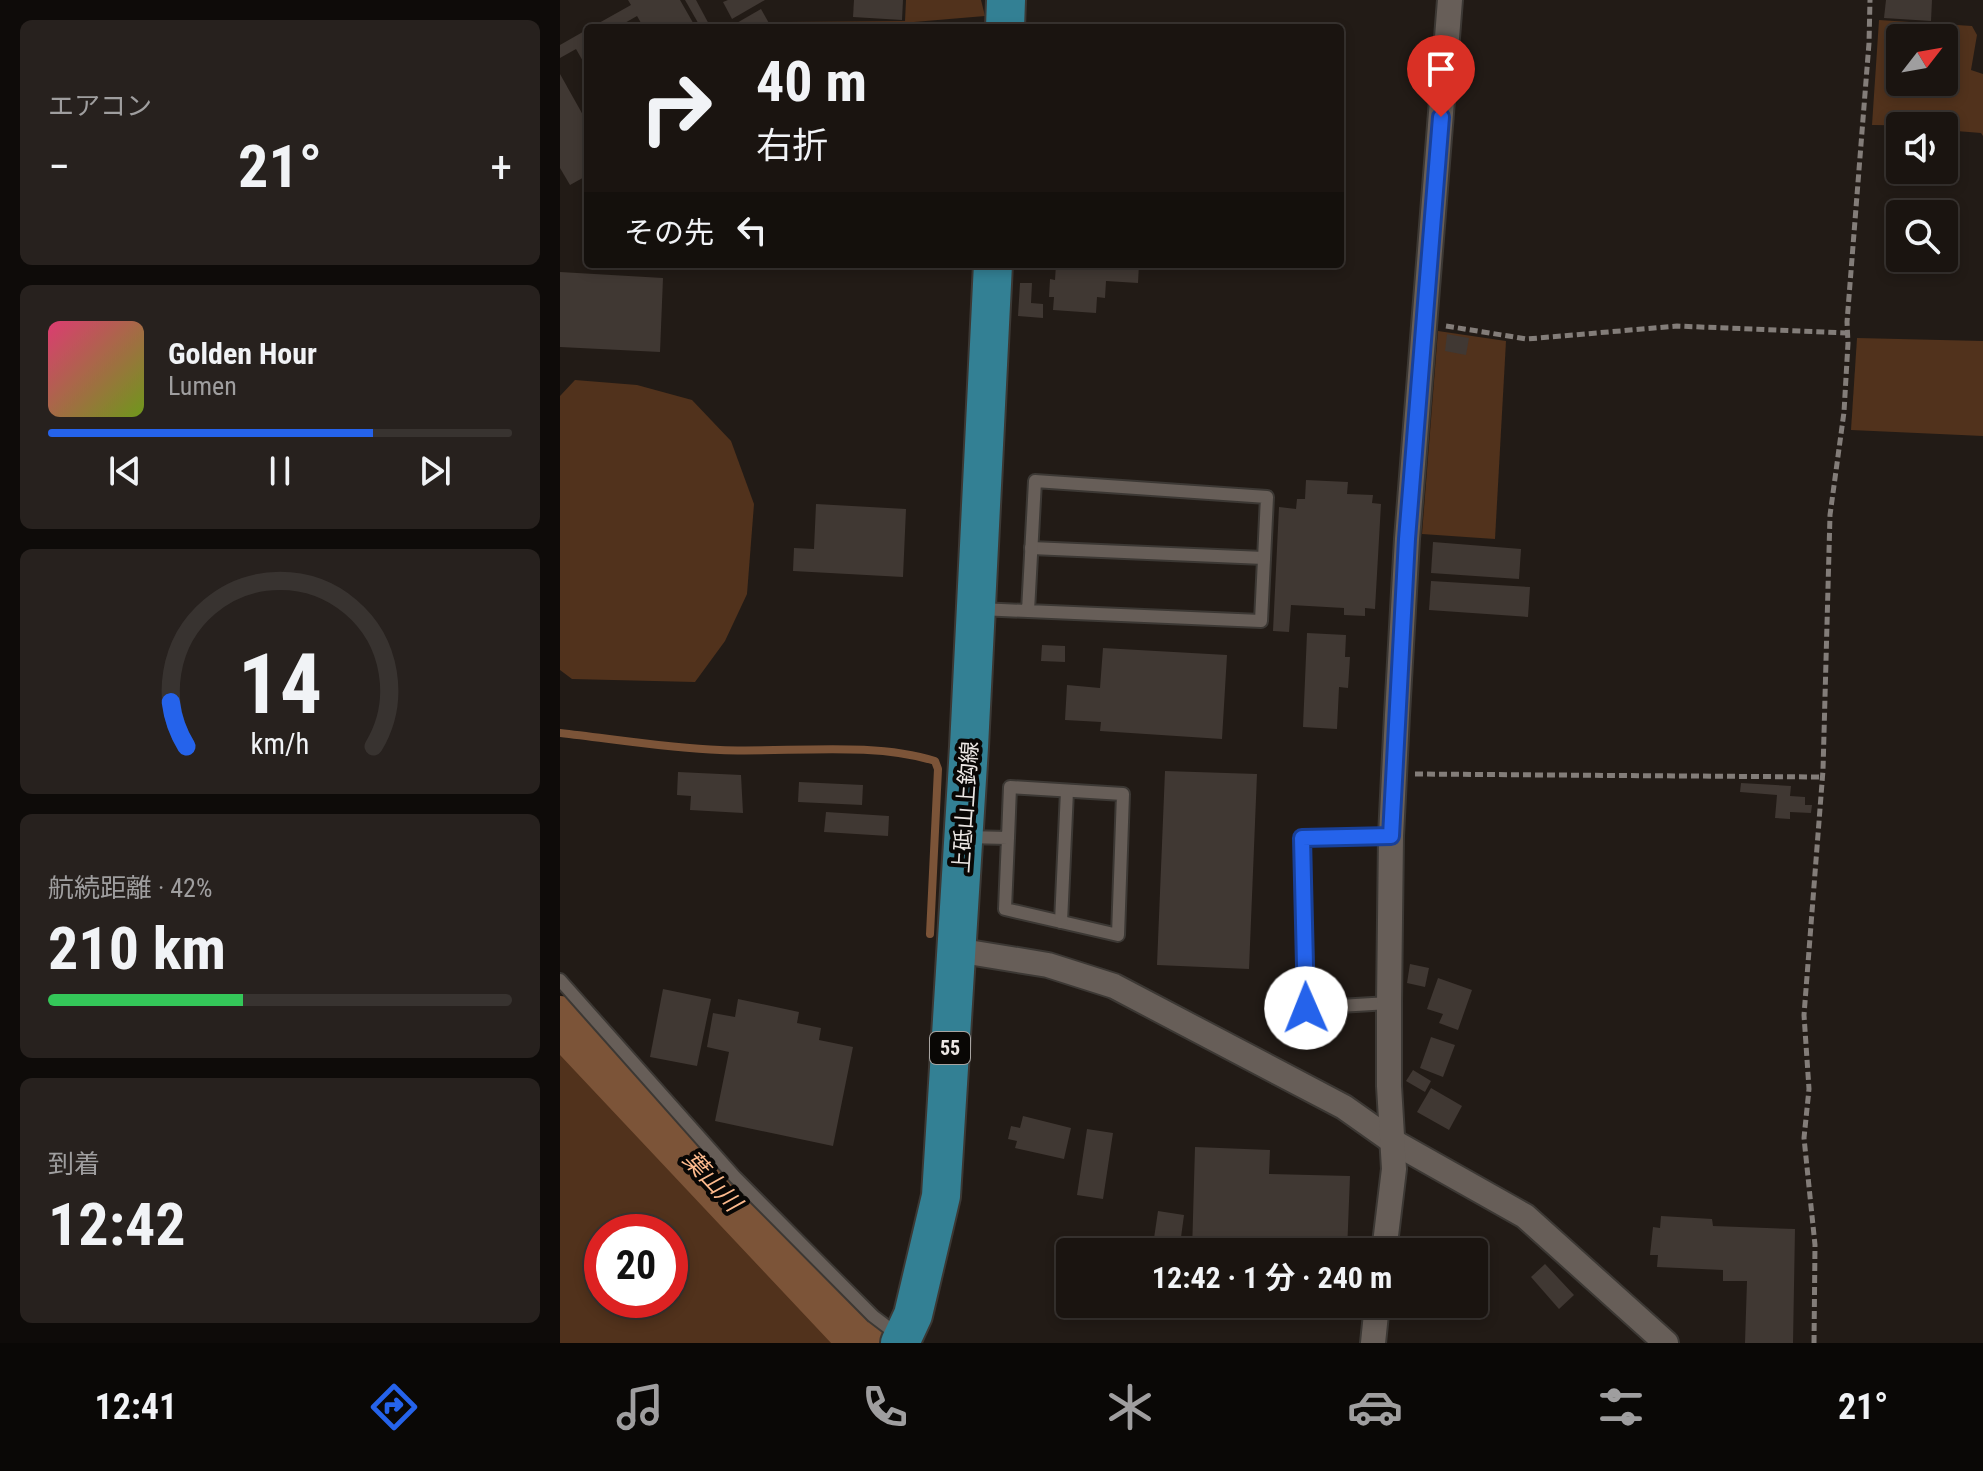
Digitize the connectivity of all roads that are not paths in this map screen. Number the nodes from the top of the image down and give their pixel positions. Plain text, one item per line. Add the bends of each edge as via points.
1 (1006, 0) edge
2 (1450, 0) edge
3 (1005, 24) edge
4 (993, 268) edge
5 (1031, 548) junction
6 (1264, 558) junction
7 (976, 609) junction
8 (1028, 611) junction
9 (1067, 791) junction
10 (1391, 836) junction
11 (963, 837) junction
12 (1008, 838) junction
13 (1061, 922) junction
14 (956, 950) junction
15 (560, 980) edge
16 (1389, 1003) junction
17 (1392, 1141) junction
18 (1386, 1238) edge
19 (1376, 1318) edge
20 (903, 1341) edge
21 (1373, 1343) edge
22 (1666, 1343) edge

1 - 3 main road
2 - 10 street via 1407,539
4 - 7 main road, 上砥山上鈎線 / 55
5 - 6 lane
5 - 6 lane via 1035,481 1267,497
5 - 8 lane
6 - 8 lane via 1261,621
7 - 8 lane
7 - 11 main road, 上砥山上鈎線 / 55
9 - 12 lane via 1010,787
9 - 13 lane
9 - 13 lane via 1123,794 1118,935
10 - 16 street
10 - 16 lane via 1302,838 1306,1008
11 - 12 lane
11 - 14 main road, 上砥山上鈎線 / 55
12 - 13 lane via 1005,909
14 - 17 street via 1048,965 1114,986 1344,1107
14 - 20 main road, 上砥山上鈎線 / 55 via 941,1196
15 - 20 lane via 735,1177
16 - 17 street
17 - 18 street
17 - 22 street via 1525,1216
19 - 21 street

